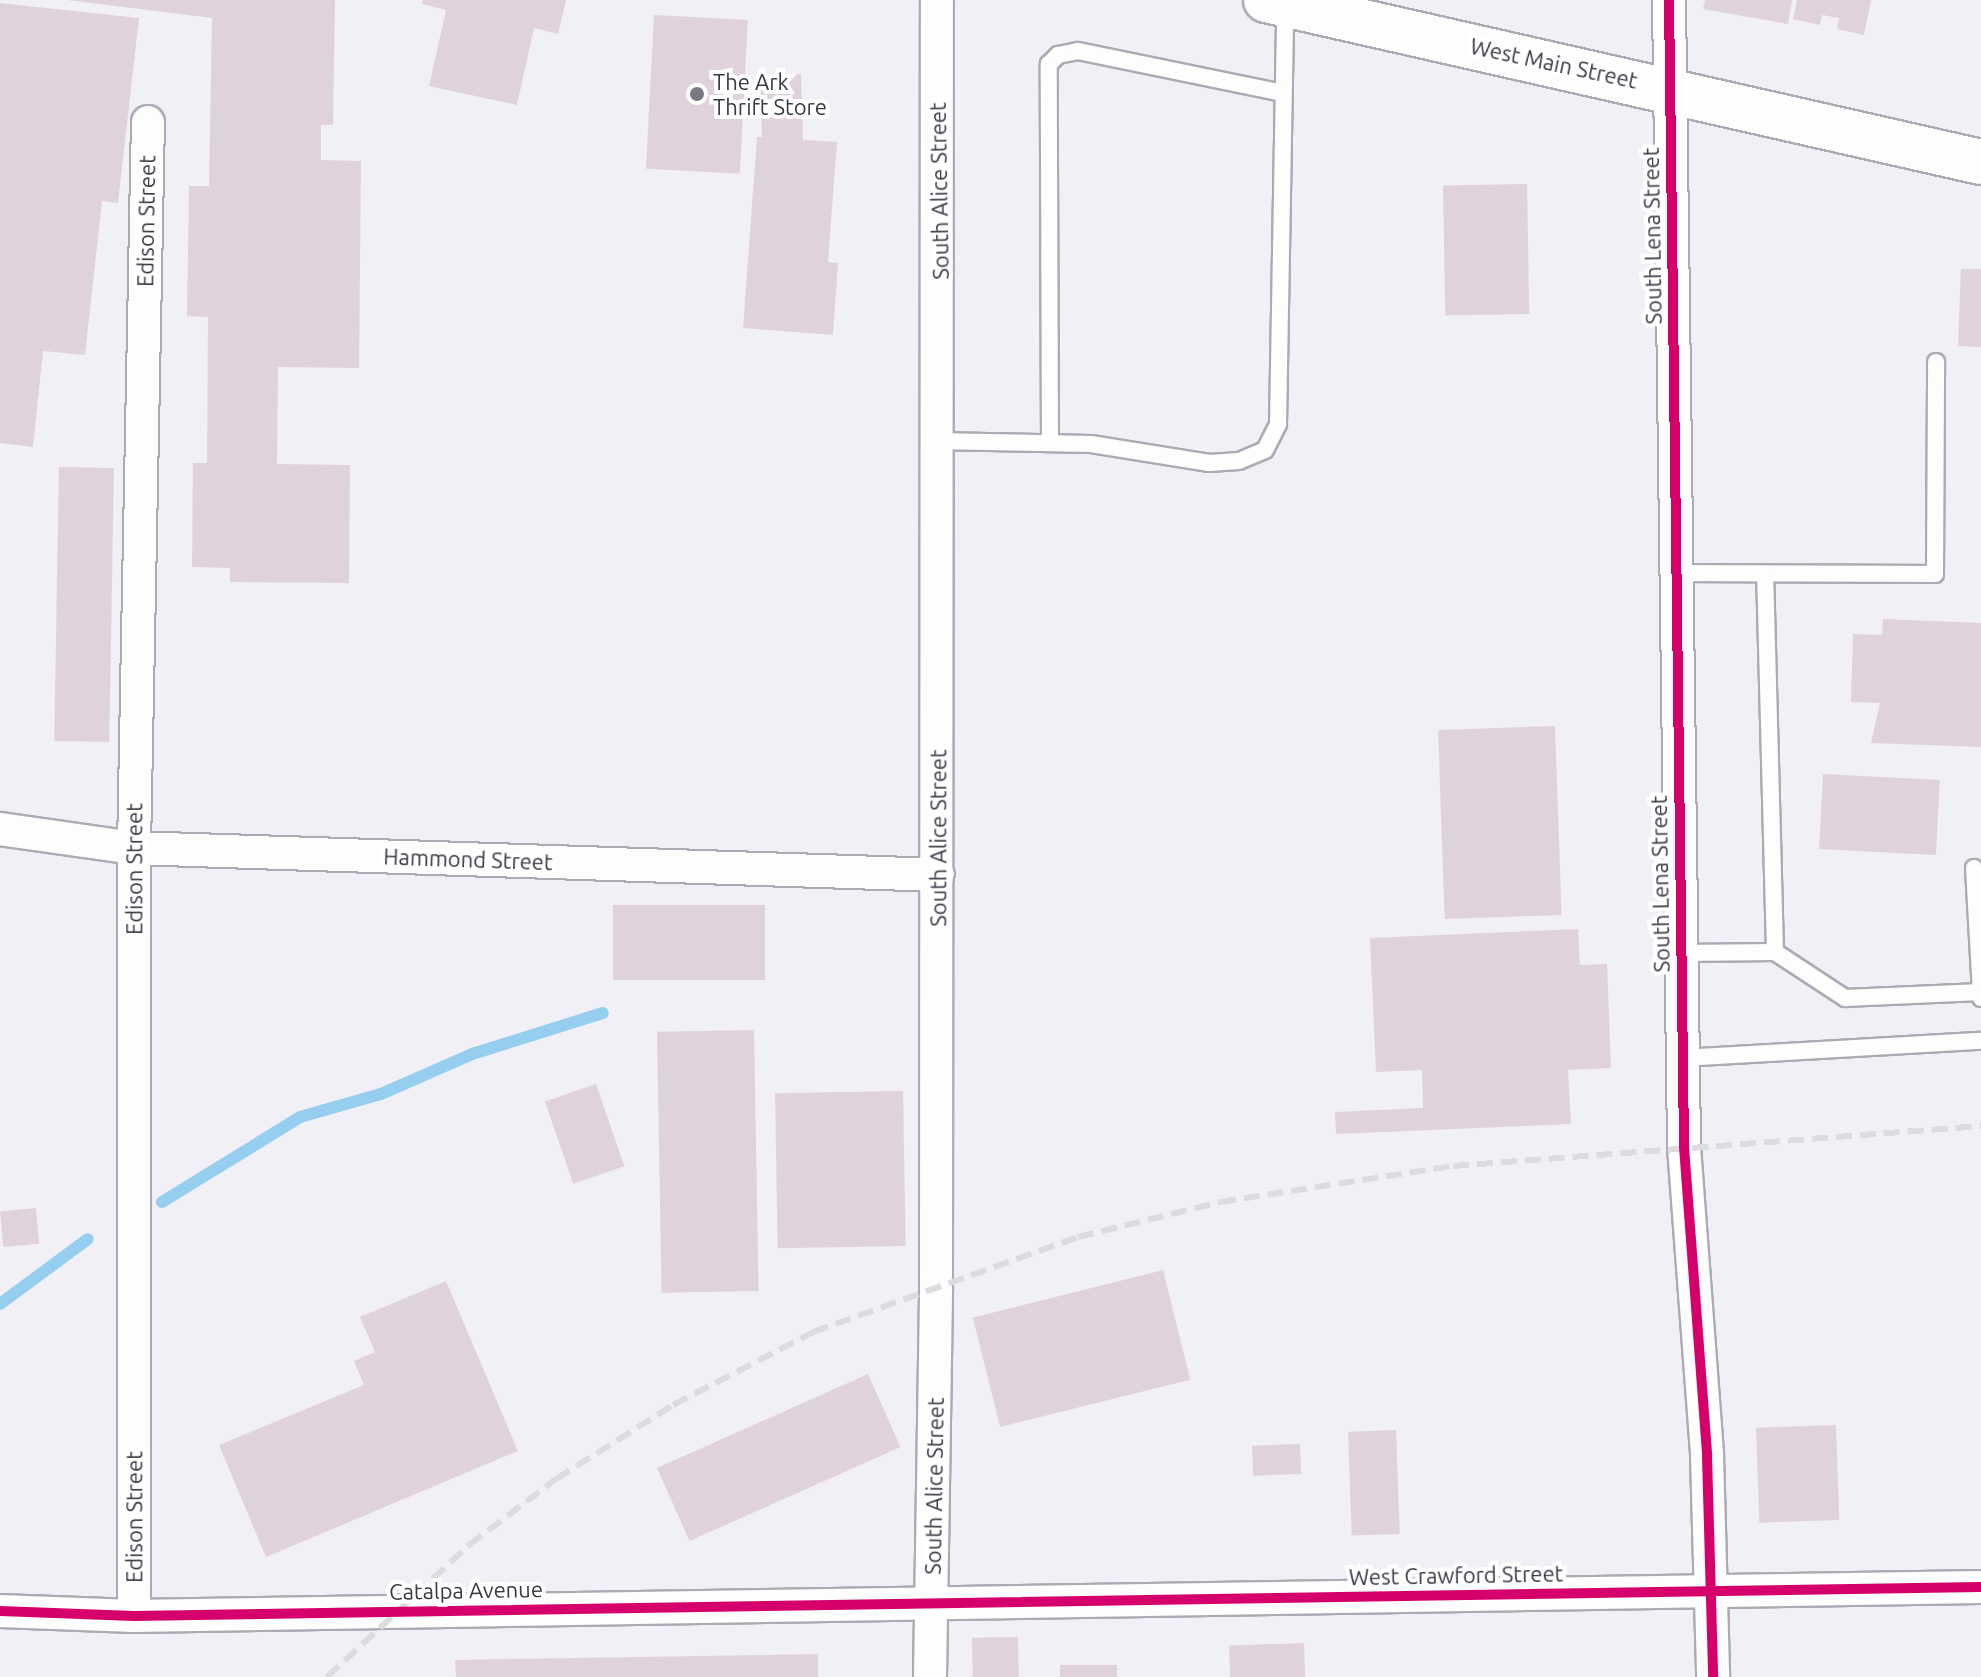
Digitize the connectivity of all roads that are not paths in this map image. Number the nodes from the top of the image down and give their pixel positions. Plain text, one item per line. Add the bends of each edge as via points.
1 (937, 0) edge
2 (1669, 0) edge
3 (1276, 2) edge
4 (1671, 89) junction
5 (1282, 93) junction
6 (148, 122) dead end
7 (1981, 162) edge
8 (1936, 362) dead end
9 (936, 441) junction
10 (1050, 443) junction
11 (1677, 573) junction
12 (1765, 574) junction
13 (0, 829) edge
14 (134, 848) junction
15 (1974, 868) dead end
16 (938, 875) junction
17 (1775, 952) junction
18 (1680, 953) junction
19 (1981, 995) edge
20 (1981, 1041) edge
21 (1682, 1058) junction
22 (1981, 1587) edge
23 (1711, 1592) junction
24 (932, 1602) junction
25 (0, 1611) edge
26 (134, 1616) junction
27 (930, 1677) edge
28 (1713, 1677) edge

1 - 9 street, South Alice Street
2 - 4 street, South Lena Street
3 - 4 main road, West Main Street
3 - 5 lane
4 - 7 main road, West Main Street
4 - 11 street, South Lena Street
5 - 10 lane via 1278,424 1265,450 1239,461 1209,463
5 - 10 lane via 1078,51 1058,55 1049,64
6 - 14 street, Edison Street
8 - 12 lane via 1935,574
9 - 10 lane
9 - 16 street, South Alice Street
11 - 12 lane
11 - 18 street, South Lena Street
12 - 17 lane
13 - 14 street, Hammond Street
14 - 16 street, Hammond Street
14 - 26 street, Edison Street
15 - 19 lane
16 - 24 street, South Alice Street
17 - 18 lane
17 - 19 lane via 1845,998
18 - 21 street, South Lena Street
20 - 21 lane
21 - 23 street, South Lena Street
22 - 23 street, West Crawford Street
23 - 24 street, West Crawford Street
23 - 28 street, South Lena Street
24 - 26 street, Catalpa Avenue
24 - 27 street, South Alice Street
25 - 26 street, Catalpa Avenue

